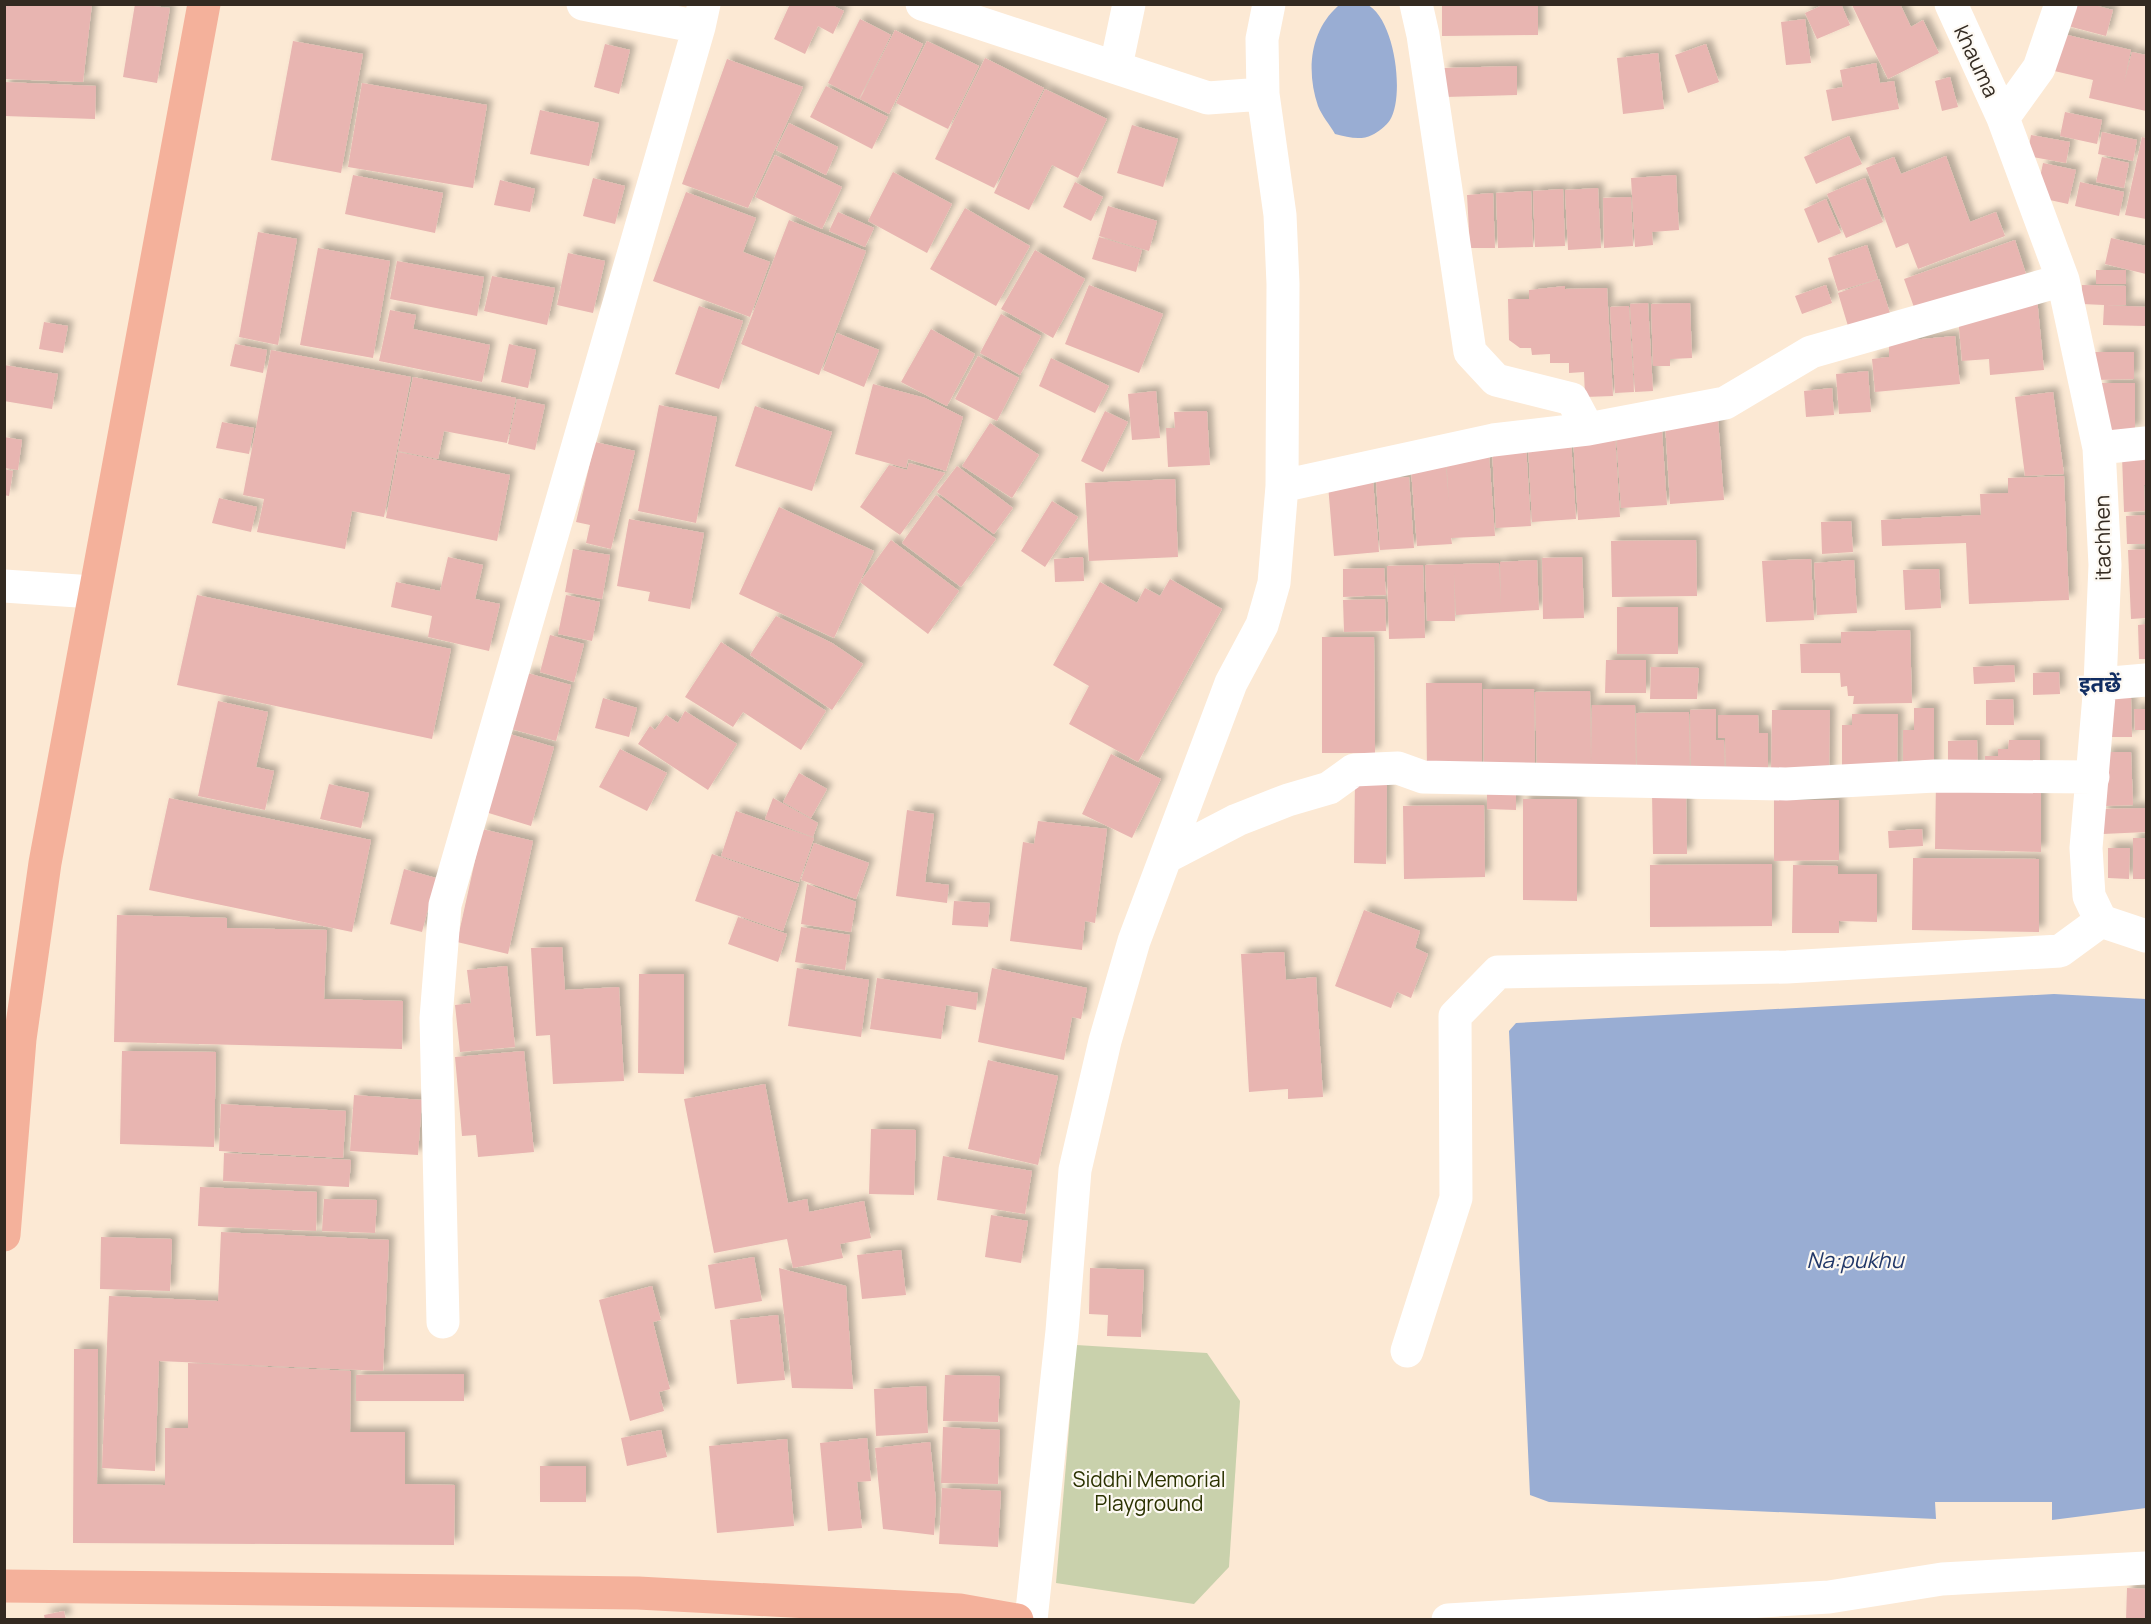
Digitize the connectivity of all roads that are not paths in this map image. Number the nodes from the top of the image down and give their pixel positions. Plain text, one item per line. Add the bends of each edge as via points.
1 (204, 4) edge
2 (583, 4) edge
3 (922, 4) edge
4 (1129, 4) edge
5 (1269, 4) edge
6 (1416, 4) edge
7 (1951, 4) edge
8 (2061, 4) edge
9 (645, 10) edge
10 (701, 16) edge
11 (1116, 66) junction
12 (1263, 94) junction
13 (2003, 118) junction
14 (2063, 280) junction
15 (1588, 429) junction
16 (2146, 443) edge
17 (2099, 448) junction
18 (1282, 486) junction
19 (4, 586) edge
20 (93, 592) junction
21 (2146, 680) edge
22 (2100, 684) junction
23 (2092, 777) junction
24 (1166, 857) junction
25 (2101, 921) junction
26 (2146, 936) edge
27 (4, 1235) edge
28 (442, 1322) dead end
29 (1407, 1351) dead end
30 (2146, 1568) edge
31 (4, 1586) edge
32 (1017, 1620) edge
33 (1031, 1620) edge
34 (1448, 1620) edge

1 - 20 main road
2 - 9 street
3 - 11 street
4 - 11 street
5 - 12 street via 1262,39
6 - 15 street via 1470,352 1496,380 1572,399
7 - 13 street, khauma
8 - 13 street via 2039,68
9 - 10 street
10 - 28 street via 445,905 436,1018
11 - 12 street via 1208,98
12 - 18 street via 1280,215
13 - 14 street, itachhen
14 - 15 street via 1811,352 1725,403
14 - 17 street, itachhen
15 - 18 street via 1493,440
16 - 17 street
17 - 22 street, itachhen via 2104,565
18 - 24 street via 1274,583 1262,625 1231,683
19 - 20 street
20 - 27 main road via 45,863 23,1016
21 - 22 street
22 - 23 street, itachhen
23 - 24 street via 1935,776 1786,784 1423,777 1398,768 1354,770 1329,788 1236,820
23 - 25 street, itachhen via 2086,848 2089,896
24 - 33 street via 1131,952 1105,1041 1075,1170
25 - 26 street
25 - 29 street via 2060,951 1787,967 1498,972 1455,1017 1456,1198
30 - 34 street via 1942,1579 1828,1597
31 - 32 main road via 638,1593 960,1610

